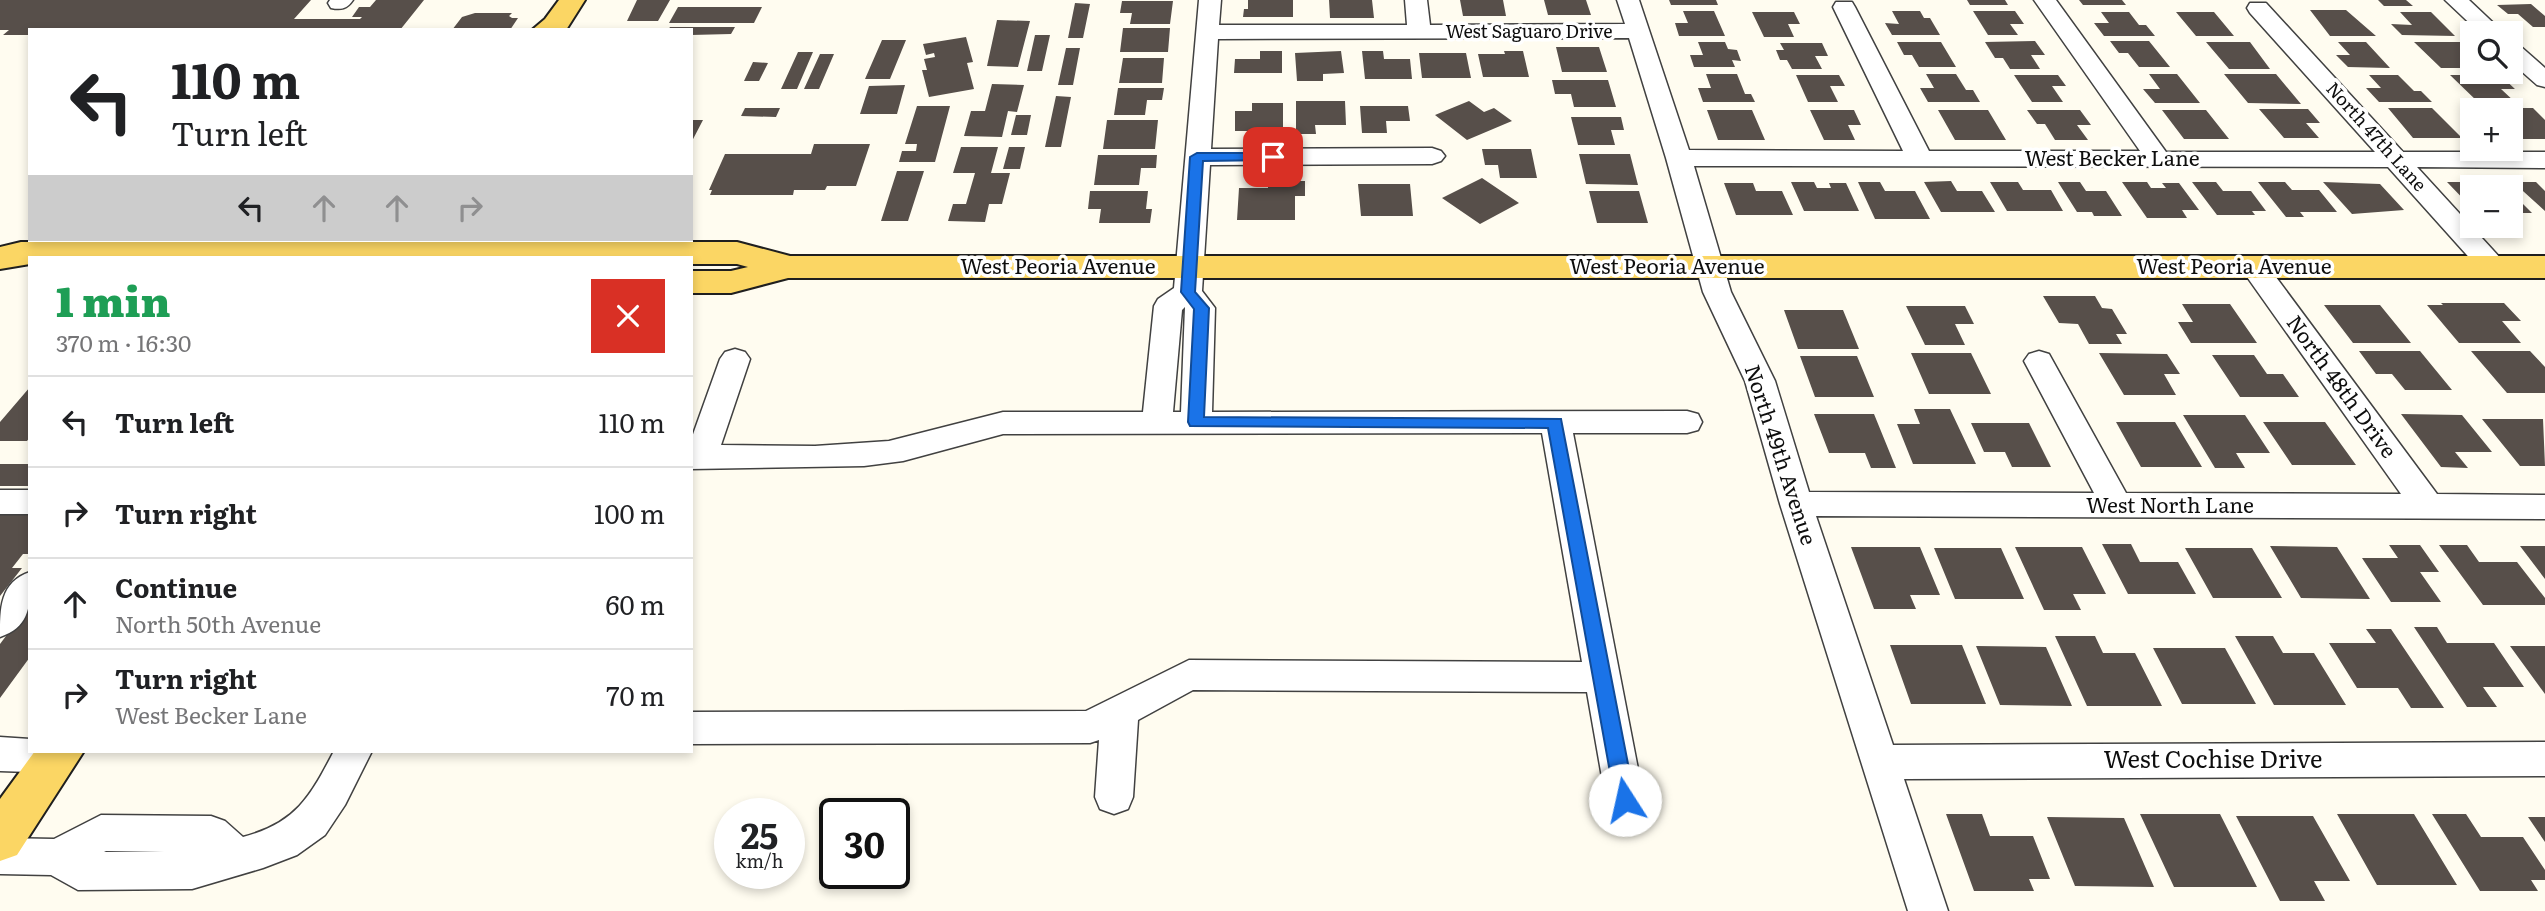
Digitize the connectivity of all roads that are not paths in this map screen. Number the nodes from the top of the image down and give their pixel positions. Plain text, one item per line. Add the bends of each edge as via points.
1 (572, 0) edge
2 (1210, 0) edge
3 (1416, 0) edge
4 (1628, 0) edge
5 (2045, 0) edge
6 (2456, 0) edge
7 (1844, 7) dead end
8 (2258, 8) dead end
9 (2480, 21) edge
10 (553, 28) edge
11 (1207, 32) junction
12 (1419, 32) junction
13 (1638, 32) junction
14 (2523, 61) edge
15 (2545, 80) edge
16 (1432, 156) dead end
17 (1197, 157) junction
18 (1679, 158) junction
19 (1920, 159) junction
20 (2395, 159) junction
21 (2159, 160) junction
22 (2545, 160) edge
23 (574, 246) edge
24 (222, 247) edge
25 (403, 250) edge
26 (0, 258) edge
27 (788, 267) junction
28 (1710, 267) junction
29 (2254, 267) junction
30 (2493, 267) junction
31 (2545, 267) edge
32 (0, 279) edge
33 (28, 279) edge
34 (1188, 279) junction
35 (693, 282) edge
36 (735, 359) dead end
37 (2039, 361) dead end
38 (1196, 422) junction
39 (1555, 422) junction
40 (1687, 422) dead end
41 (1157, 423) junction
42 (696, 457) edge
43 (0, 502) edge
44 (28, 502) edge
45 (1796, 504) junction
46 (2117, 506) junction
47 (2428, 507) junction
48 (2545, 507) edge
49 (28, 588) edge
50 (0, 623) edge
51 (1602, 677) junction
52 (1120, 712) junction
53 (693, 728) edge
54 (59, 753) edge
55 (352, 753) edge
56 (0, 754) edge
57 (2545, 759) edge
58 (1881, 762) junction
59 (1114, 797) dead end
60 (1625, 800) dead end
61 (1, 839) edge
62 (1928, 911) edge

1 - 10 main road
2 - 11 street
3 - 12 street, West Saguaro Drive
4 - 13 street, North 49th Avenue
5 - 21 street
6 - 9 street
7 - 19 street
8 - 20 street, North 47th Lane
11 - 12 street, West Saguaro Drive
11 - 17 street
12 - 13 street, West Saguaro Drive
13 - 18 street, North 49th Avenue
14 - 15 street
16 - 17 street
17 - 34 street
18 - 19 street, West Becker Lane
18 - 28 street, North 49th Avenue
19 - 21 street, West Becker Lane
20 - 21 street, West Becker Lane
20 - 22 street, West Becker Lane
20 - 30 street, North 47th Lane
23 - 25 main road, West Peoria Avenue
23 - 27 main road, West Peoria Avenue via 737,253
24 - 25 main road, West Peoria Avenue
24 - 26 main road, West Peoria Avenue via 21,253
27 - 34 main road, West Peoria Avenue
27 - 35 main road, West Peoria Avenue via 731,282
28 - 29 main road, West Peoria Avenue
28 - 34 main road, West Peoria Avenue
28 - 45 street, North 49th Avenue via 1717,292 1760,381
29 - 30 main road, West Peoria Avenue
29 - 47 street, North 48th Drive
30 - 31 main road, West Peoria Avenue
32 - 33 main road
34 - 38 street via 1201,308
34 - 41 street via 1168,306
36 - 42 street
37 - 46 street
38 - 39 street
38 - 41 street
39 - 40 street
39 - 51 street
41 - 42 street via 1003,423 864,455
43 - 44 street
45 - 46 street, West North Lane
45 - 58 street, North 49th Avenue
46 - 47 street, West North Lane
47 - 48 street, West North Lane
49 - 50 street
51 - 52 street via 1189,675
51 - 60 street
52 - 53 street via 1090,727
52 - 59 street
54 - 56 street
54 - 61 main road
55 - 61 street via 321,814 300,834 272,849 192,870 78,871 58,857
57 - 58 street, West Cochise Drive
58 - 62 street, North 49th Avenue

